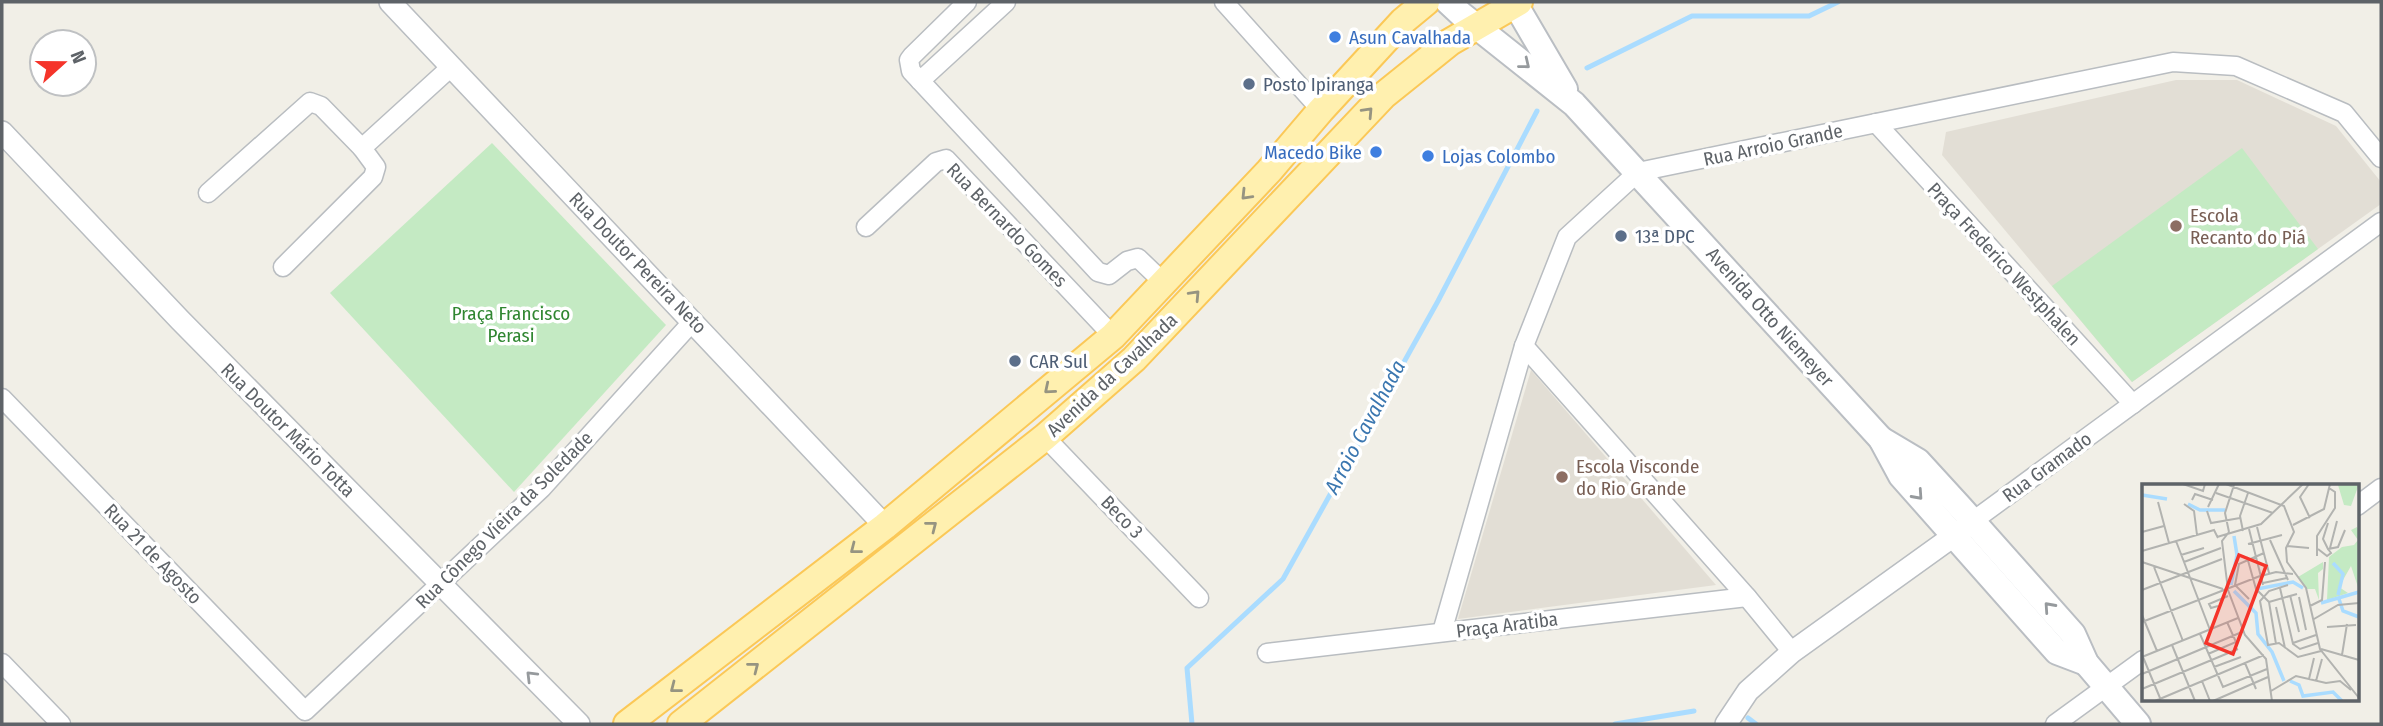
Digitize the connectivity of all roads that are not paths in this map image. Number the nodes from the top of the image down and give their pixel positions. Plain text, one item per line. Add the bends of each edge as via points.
1 (390, 2) edge
2 (967, 2) edge
3 (1006, 2) edge
4 (1224, 2) edge
5 (1426, 2) edge
6 (1448, 2) edge
7 (1516, 2) edge
8 (1404, 11) edge
9 (1476, 25) junction
10 (451, 67) junction
11 (920, 81) junction
12 (1574, 104) junction
13 (1321, 110) junction
14 (1876, 124) junction
15 (2, 132) edge
16 (362, 148) junction
17 (2381, 158) edge
18 (1639, 172) junction
19 (208, 193) dead end
20 (2381, 222) edge
21 (866, 227) dead end
22 (283, 267) dead end
23 (1163, 282) junction
24 (693, 321) junction
25 (1113, 336) junction
26 (1524, 345) junction
27 (2, 398) edge
28 (2133, 404) junction
29 (1045, 437) junction
30 (2381, 488) edge
31 (2358, 505) edge
32 (885, 526) junction
33 (1964, 529) junction
34 (441, 585) junction
35 (1747, 597) junction
36 (1199, 598) dead end
37 (1442, 632) junction
38 (1793, 652) junction
39 (1267, 653) dead end
40 (2142, 661) edge
41 (2, 663) edge
42 (2107, 686) junction
43 (305, 711) joint
44 (61, 724) edge
45 (579, 724) edge
46 (627, 724) edge
47 (681, 724) edge
48 (1726, 724) edge
49 (2055, 724) edge
50 (2138, 724) edge

1 - 10 street, Rua Doutor Pereira Neto
2 - 11 street via 909,60
3 - 11 street
4 - 13 street
5 - 8 main road, Avenida da Cavalhada
6 - 9 main road, Avenida Otto Niemeyer
7 - 9 main road, Avenida da Cavalhada
7 - 12 main road, Avenida Otto Niemeyer
8 - 13 main road, Avenida da Cavalhada
9 -> 12 main road, Avenida Otto Niemeyer
29 -> 9 main road, Avenida da Cavalhada via 1134,359 1384,95
10 - 16 street
10 - 24 street, Rua Doutor Pereira Neto
11 - 23 street via 1098,272 1109,275 1138,258
12 - 18 main road, Avenida Otto Niemeyer
13 -> 23 main road, Avenida da Cavalhada
14 - 17 street, Rua Arroio Grande via 2173,62 2236,66 2344,113
14 - 18 street, Rua Arroio Grande
14 - 28 street, Praça Frederico Westphalen
15 - 34 street, Rua Doutor Mário Totta
16 - 19 street via 321,106 310,102
16 - 22 street via 376,172
18 - 26 street via 1567,237
18 - 33 main road, Avenida Otto Niemeyer via 1881,439 1901,476
20 - 28 street, Rua Gramado
21 - 25 street, Rua Bernardo Gomes via 936,162 946,159
23 - 25 main road, Avenida da Cavalhada
24 - 32 street, Rua Doutor Pereira Neto
24 - 34 street, Rua Cônego Vieira da Soledade via 542,488
25 -> 32 main road, Avenida da Cavalhada
26 - 35 street
26 - 37 street
27 - 43 street, Rua 21 de Agosto
28 - 33 street, Rua Gramado
29 - 36 street, Beco 3
47 -> 29 main road, Avenida da Cavalhada
30 - 31 street
32 -> 46 main road, Avenida da Cavalhada
33 - 38 street, Rua Gramado
33 - 42 main road, Avenida Otto Niemeyer via 2057,652 2086,663
34 - 43 street, Rua Cônego Vieira da Soledade
45 -> 34 street, Rua Doutor Mário Totta
35 - 37 street, Praça Aratiba
35 - 38 street
37 - 39 street, Praça Aratiba
38 - 48 street, Rua Gramado via 1748,691
40 - 42 street
41 - 44 street
42 - 49 street
42 - 50 main road, Avenida Otto Niemeyer

